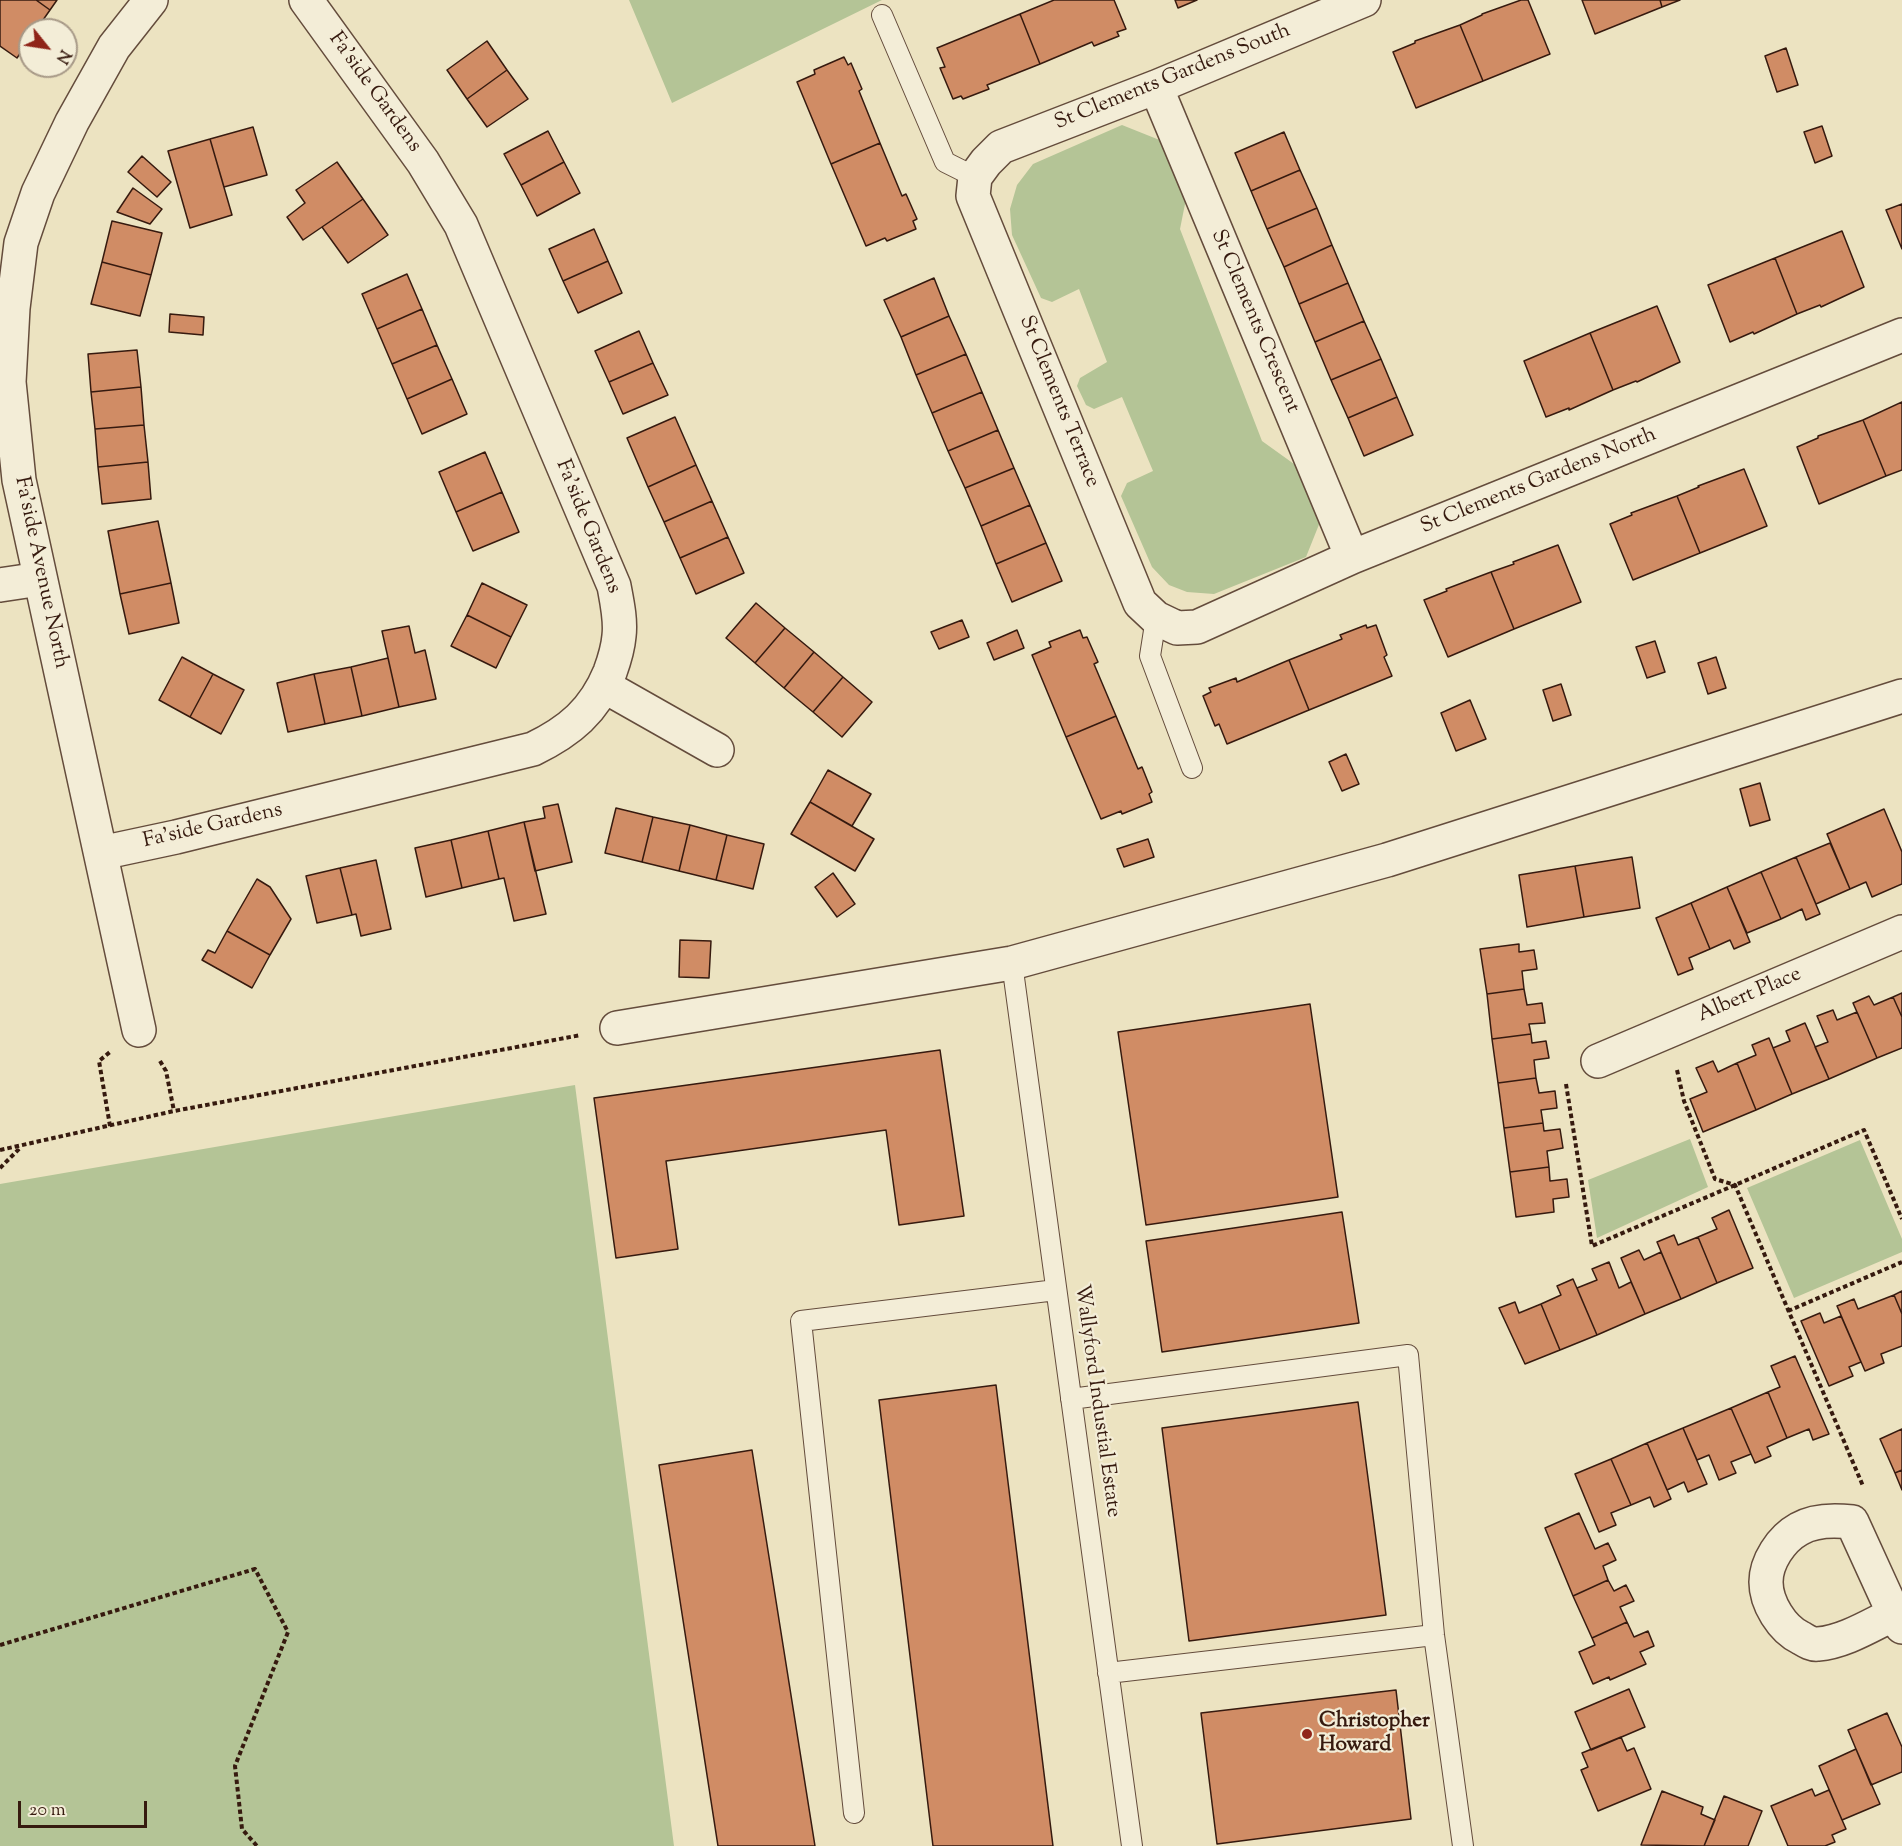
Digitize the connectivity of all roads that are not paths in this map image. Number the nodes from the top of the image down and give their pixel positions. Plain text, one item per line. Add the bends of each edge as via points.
1 (151, 0) edge
2 (306, 0) edge
3 (1364, 0) edge
4 (882, 15) dead end
5 (1156, 87) junction
6 (981, 169) junction
7 (11, 240) edge
8 (1902, 335) edge
9 (1352, 557) junction
10 (40, 579) junction
11 (0, 585) edge
12 (1166, 623) junction
13 (604, 686) junction
14 (1902, 696) edge
15 (717, 750) dead end
16 (1192, 768) dead end
17 (100, 853) junction
18 (1902, 932) edge
19 (1012, 963) junction
20 (617, 1028) road end
21 (139, 1030) dead end
22 (1598, 1061) road end
23 (1056, 1290) junction
24 (1071, 1399) junction
25 (1898, 1620) edge
26 (1434, 1635) junction
27 (1108, 1673) junction
28 (854, 1812) dead end
29 (1132, 1846) edge
30 (1463, 1846) edge

1 - 7 street, Fa'side Avenue North via 114,47
2 - 13 street, Fa'side Gardens via 423,162 461,225 614,586 620,637
3 - 5 street, St Clements Gardens South
4 - 6 lane via 945,162
5 - 6 street, St Clements Gardens South via 1001,147
5 - 9 street, St Clements Crescent
6 - 12 street, St Clements Terrace via 973,195 977,207 1140,603
7 - 10 street, Fa'side Avenue North via 9,382 19,480
8 - 9 street, St Clements Gardens North
9 - 12 street, St Clements Gardens North via 1197,627
10 - 11 street
10 - 17 street, Fa'side Avenue North
12 - 16 lane via 1150,656
13 - 15 street
13 - 17 street, Fa'side Gardens via 575,724 533,749
14 - 19 street via 1387,860
17 - 21 street, Fa'side Avenue North
18 - 22 street, Albert Place
19 - 20 street
19 - 23 lane, Wallyford Industial Estate
23 - 24 lane, Wallyford Industial Estate
23 - 28 lane via 801,1321
24 - 26 lane via 1408,1355
24 - 27 lane, Wallyford Industial Estate
25 - 25 street via 1815,1645 1795,1636 1780,1621 1770,1601 1766,1582 1771,1561 1782,1542 1799,1529 1831,1520 1852,1522
26 - 27 lane
26 - 30 lane
27 - 29 lane, Wallyford Industial Estate

